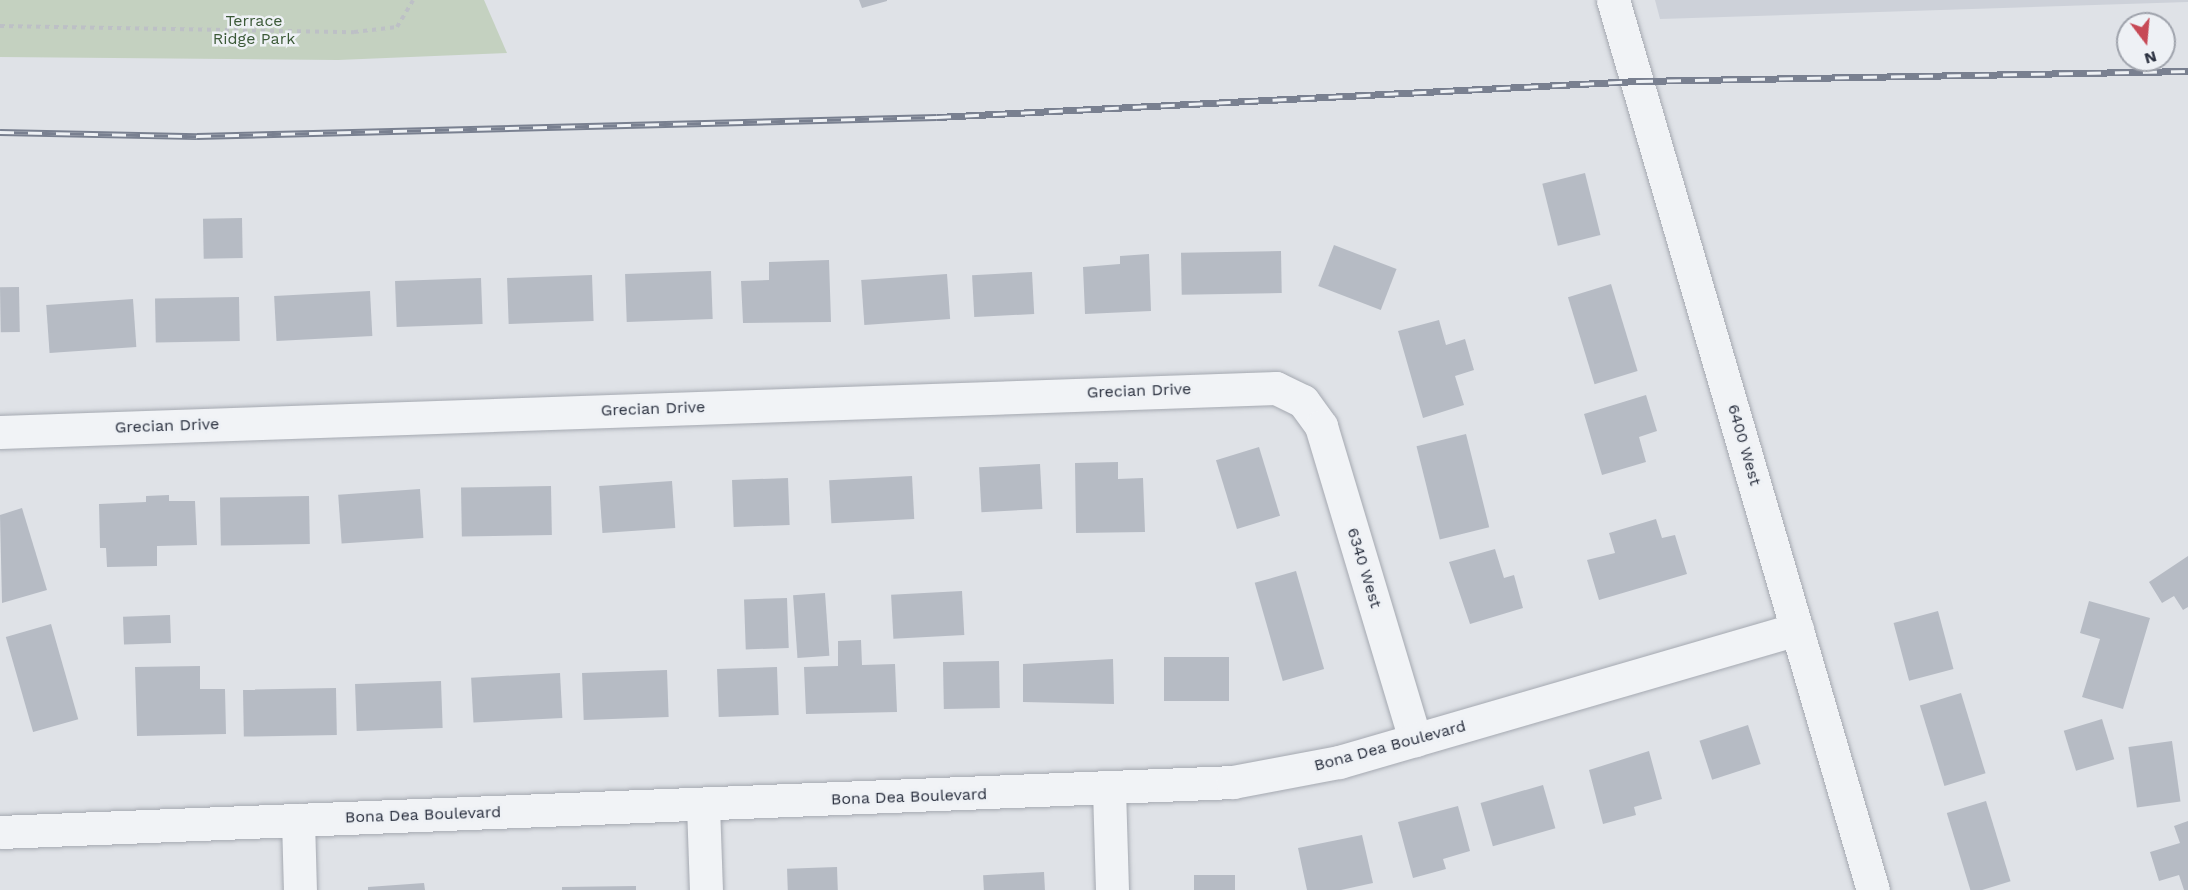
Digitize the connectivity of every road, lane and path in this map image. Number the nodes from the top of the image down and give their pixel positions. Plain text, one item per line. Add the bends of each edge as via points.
1 (413, 0) edge
2 (1613, 0) edge
3 (0, 26) edge
4 (1303, 401) joint
5 (0, 432) edge
6 (1797, 629) junction
7 (1415, 740) junction
8 (1109, 789) junction
9 (703, 805) junction
10 (298, 820) junction
11 (0, 832) edge
12 (300, 890) edge
13 (706, 890) edge
14 (1112, 890) edge
15 (1873, 890) edge

1 - 3 path via 397,27 354,32
2 - 6 street, 6400 West
4 - 5 street, Grecian Drive via 1260,387
4 - 7 street, 6340 West via 1326,440
6 - 7 street, Bona Dea Boulevard
6 - 15 street, 6400 West
7 - 8 street, Bona Dea Boulevard via 1276,776
8 - 9 street, Bona Dea Boulevard
8 - 14 street
9 - 10 street, Bona Dea Boulevard
9 - 13 street
10 - 11 street, Bona Dea Boulevard
10 - 12 street

